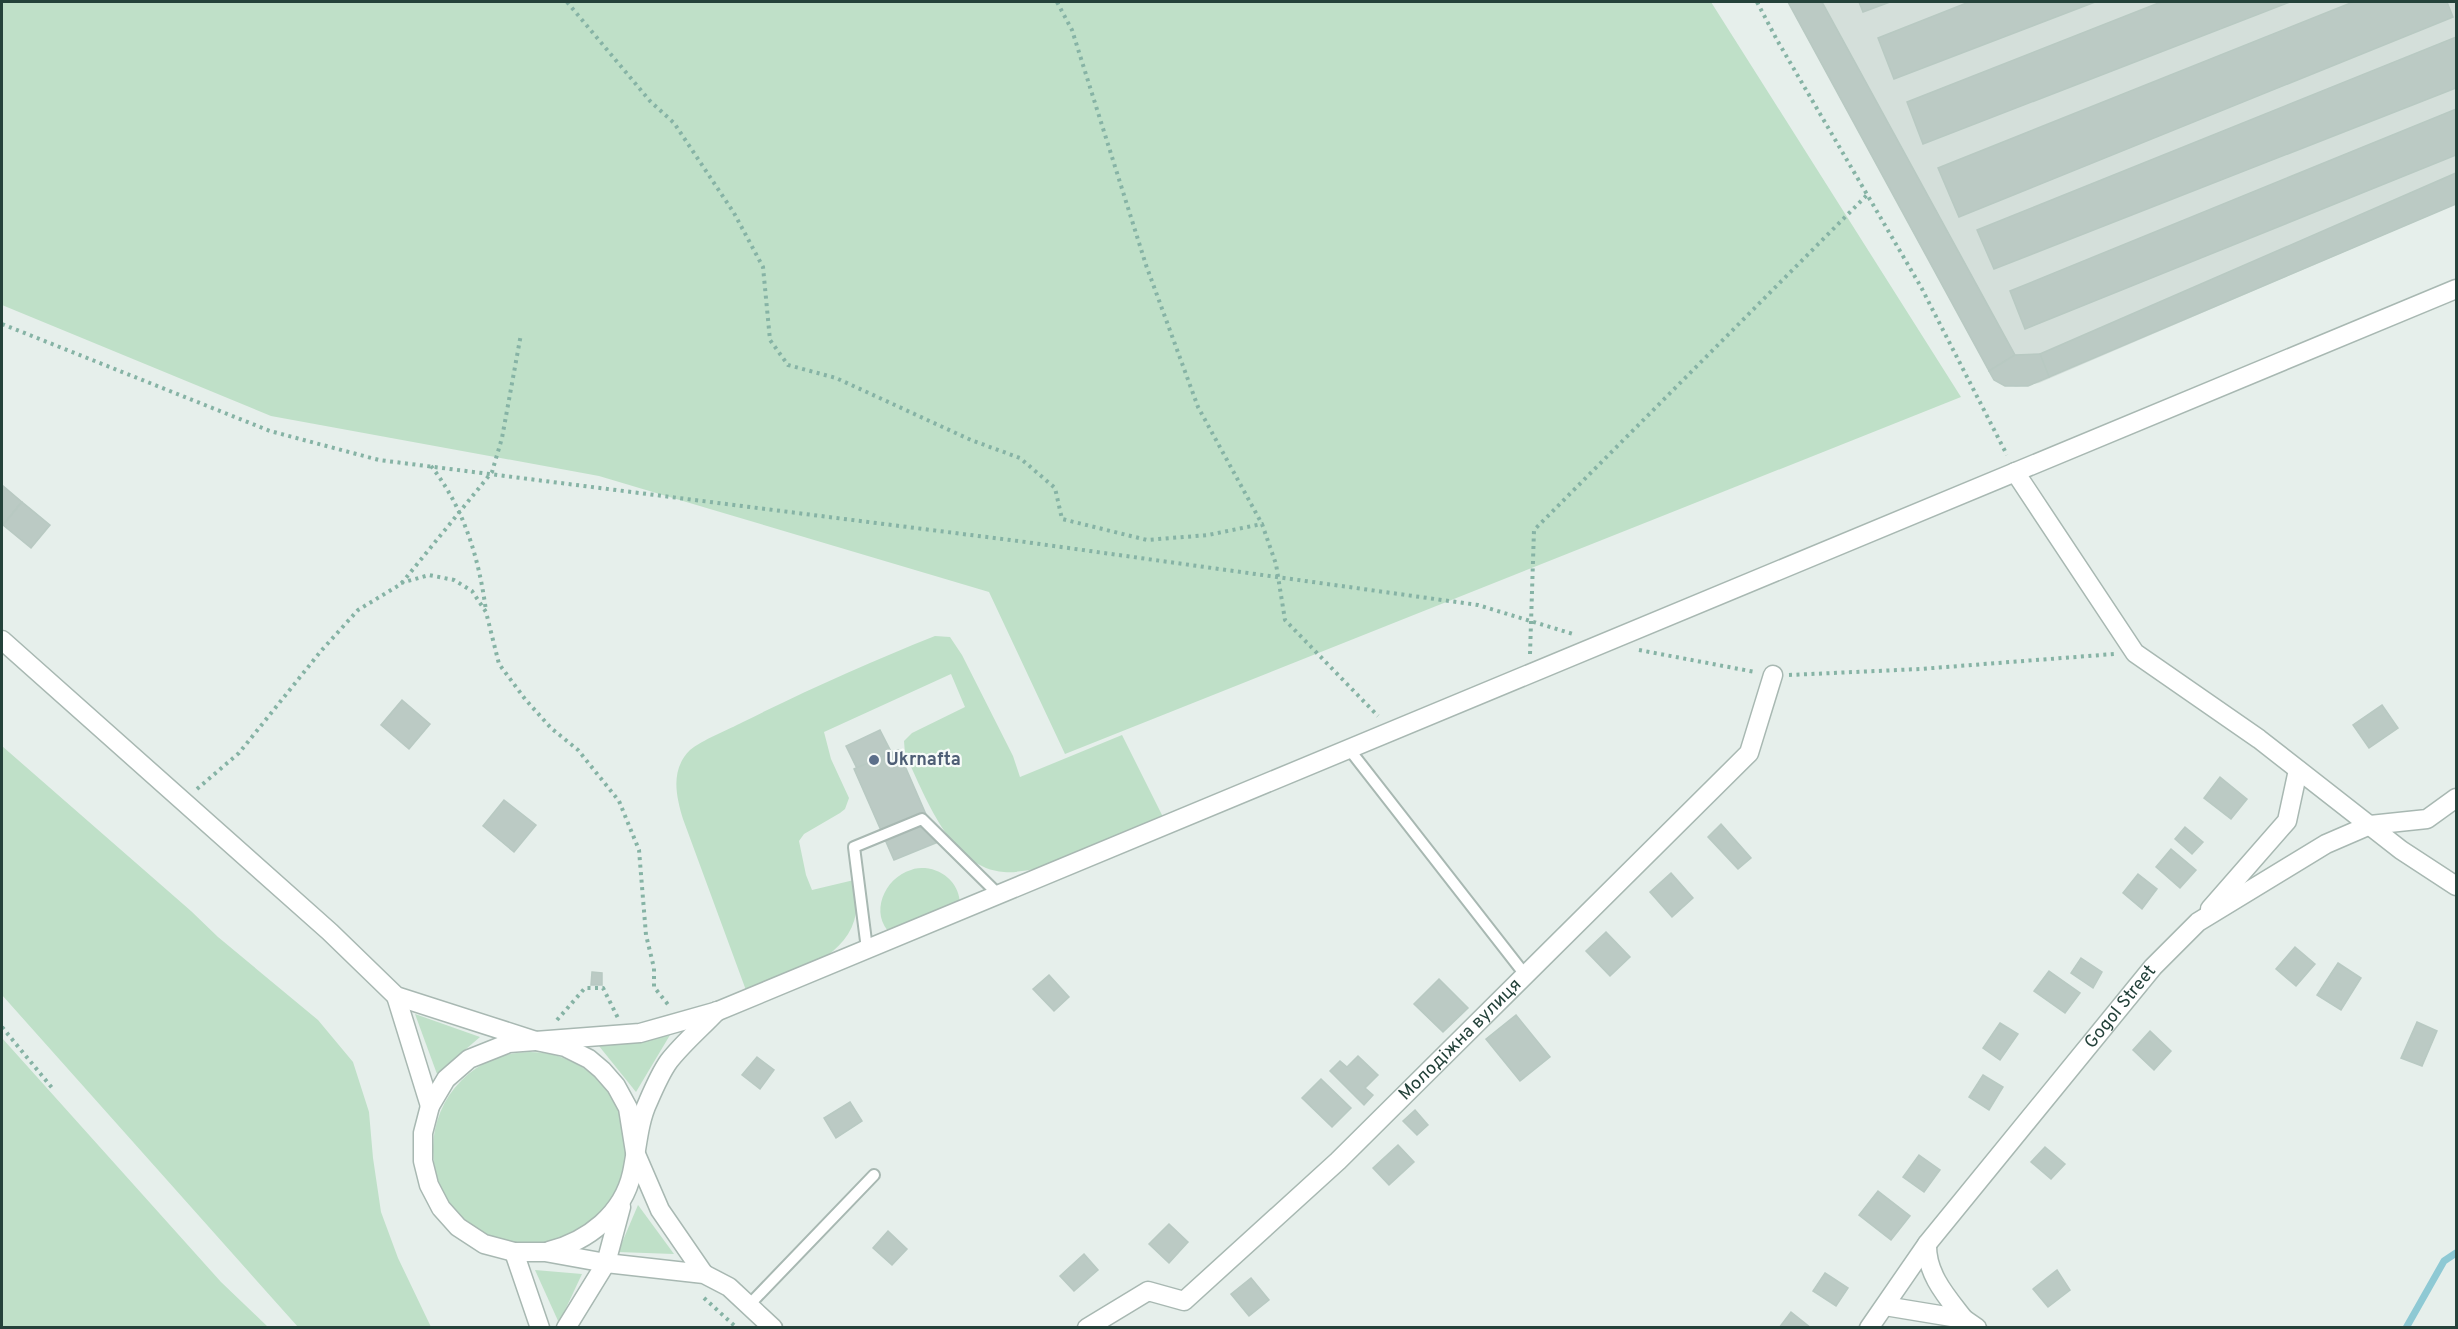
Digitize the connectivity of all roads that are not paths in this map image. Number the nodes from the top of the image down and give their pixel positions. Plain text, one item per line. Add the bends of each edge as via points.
1 (2457, 289) edge
2 (2015, 472) junction
3 (2, 640) edge
4 (1773, 675) road end
5 (1349, 748) junction
6 (2298, 770) junction
7 (2457, 798) edge
8 (2370, 825) junction
9 (2457, 886) edge
10 (998, 894) junction
11 (2198, 922) junction
12 (867, 949) junction
13 (1526, 976) junction
14 (396, 996) junction
15 (718, 1011) junction
16 (536, 1041) junction
17 (430, 1106) junction
18 (635, 1152) junction
19 (874, 1175) dead end
20 (625, 1193) junction
21 (1927, 1244) junction
22 (514, 1252) junction
23 (545, 1252) junction
24 (606, 1263) junction
25 (704, 1274) junction
26 (748, 1305) junction
27 (1885, 1306) junction
28 (1970, 1323) edge
29 (540, 1328) edge
30 (566, 1328) edge
31 (773, 1328) edge
32 (1087, 1328) edge
33 (1869, 1328) edge

1 - 2 street
2 - 5 street
2 - 6 street via 2135,653
3 - 14 street via 330,932
4 - 13 street, Молодіжна вулиця via 1749,753
5 - 10 street
5 - 13 lane
6 - 8 street
6 - 11 street via 2286,821
7 - 8 street, Gogol Street via 2427,819
8 - 9 street
8 - 11 street, Gogol Street via 2326,844
10 - 12 street
10 - 12 lane via 922,819 854,847
11 - 21 street, Gogol Street via 2153,967
12 - 15 street
13 - 32 street, Молодіжна вулиця via 1338,1161 1184,1301 1148,1291
14 - 16 street
14 - 17 street
15 - 16 street via 640,1033
15 - 18 street via 669,1061 647,1105
16 - 17 street via 509,1042 469,1059 446,1079
16 - 18 street via 565,1047 602,1070 628,1108
17 - 22 street via 423,1133 423,1161 441,1208 459,1227 484,1244
18 - 20 street
18 - 25 street via 660,1210
19 - 26 lane
20 - 23 street via 589,1235
20 - 24 street
21 - 27 street, Gogol Street
21 - 28 street via 1927,1258 1937,1283
22 - 23 street
22 - 29 street
23 - 24 street
24 - 25 street
24 - 30 street
25 - 26 street via 729,1287
26 - 31 street
27 - 28 street
27 - 33 street, Gogol Street

